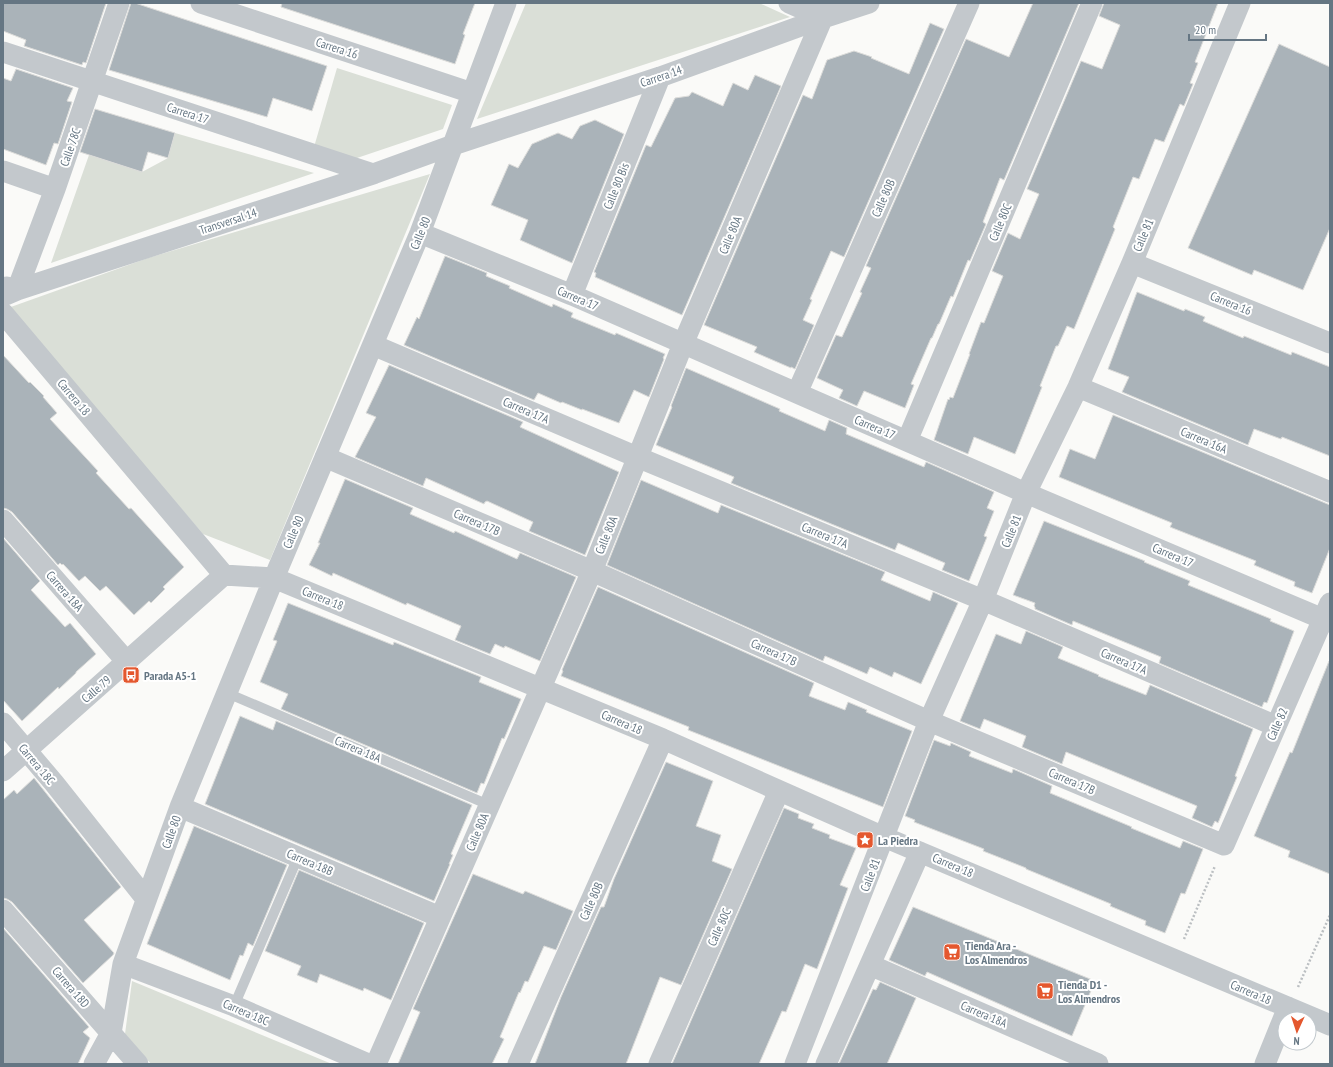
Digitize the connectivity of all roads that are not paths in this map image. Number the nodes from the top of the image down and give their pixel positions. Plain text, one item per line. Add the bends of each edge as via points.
1 (118, 3) edge
2 (202, 3) edge
3 (506, 3) edge
4 (789, 3) edge
5 (869, 3) edge
6 (969, 3) edge
7 (1092, 3) edge
8 (1240, 3) edge
9 (826, 10) edge
10 (3, 52) edge
11 (660, 76) junction
12 (93, 82) junction
13 (472, 93) junction
14 (453, 144) junction
15 (3, 171) edge
16 (373, 174) junction
17 (55, 189) junction
18 (420, 233) junction
19 (1132, 263) junction
20 (8, 290) edge
21 (572, 295) junction
22 (3, 313) edge
23 (1330, 342) edge
24 (683, 344) junction
25 (373, 345) junction
26 (1078, 387) junction
27 (798, 393) junction
28 (907, 441) junction
29 (325, 457) junction
30 (637, 457) junction
31 (1330, 492) edge
32 (1026, 493) junction
33 (3, 520) edge
34 (592, 571) junction
35 (224, 574) junction
36 (274, 578) junction
37 (983, 600) junction
38 (1328, 615) edge
39 (127, 662) junction
40 (541, 688) junction
41 (227, 693) junction
42 (929, 720) junction
43 (3, 723) edge
44 (1276, 726) junction
45 (663, 739) junction
46 (26, 751) junction
47 (3, 771) edge
48 (779, 791) junction
49 (489, 805) junction
50 (180, 807) junction
51 (884, 836) junction
52 (1224, 845) joint
53 (920, 852) junction
54 (298, 857) junction
55 (146, 899) junction
56 (3, 910) edge
57 (440, 917) junction
58 (123, 964) junction
59 (870, 965) junction
60 (234, 1006) junction
61 (1288, 1007) junction
62 (1330, 1025) edge
63 (111, 1033) junction
64 (94, 1064) edge
65 (138, 1064) edge
66 (368, 1064) edge
67 (376, 1064) edge
68 (518, 1064) edge
69 (659, 1064) edge
70 (795, 1064) edge
71 (826, 1064) edge
72 (1098, 1064) edge
73 (1265, 1064) edge

1 - 12 street, Calle 78C
2 - 13 street, Carrera 16
3 - 13 street, Calle 80
4 - 9 street
5 - 9 street, Carrera 14
6 - 27 street, Calle 80B
7 - 28 street, Calle 80C
8 - 19 street, Calle 81
9 - 11 street, Carrera 14
9 - 24 street, Calle 80A
10 - 12 street, Carrera 17
11 - 14 street, Carrera 14
11 - 21 street, Calle 80 Bis
12 - 16 street, Carrera 17
12 - 17 street, Calle 78C
13 - 14 street, Calle 80
14 - 16 street, Transversal 14
14 - 18 street, Calle 80
15 - 17 street
16 - 20 street, Transversal 14
17 - 20 street, Calle 78C
18 - 21 street, Carrera 17
18 - 25 street, Calle 80
19 - 23 street, Carrera 16
19 - 26 street, Calle 81
21 - 24 street, Carrera 17
22 - 35 street, Carrera 18
24 - 27 street, Carrera 17
24 - 30 street, Calle 80A
25 - 29 street, Calle 80
25 - 30 street, Carrera 17A
26 - 31 street, Carrera 16A
26 - 32 street, Calle 81
27 - 28 street, Carrera 17
28 - 32 street, Carrera 17
29 - 34 street, Carrera 17B
29 - 36 street, Calle 80
30 - 34 street, Calle 80A
30 - 37 street, Carrera 17A
32 - 37 street, Calle 81
32 - 38 street, Carrera 17
33 - 39 street, Carrera 18A
34 - 40 street, Calle 80A
34 - 42 street, Carrera 17B
35 - 36 street, Carrera 18
35 - 39 street, Calle 79
36 - 40 street, Carrera 18
36 - 41 street, Calle 80
37 - 42 street, Calle 81
37 - 44 street, Carrera 17A
38 - 44 street, Calle 82
39 - 46 street, Calle 79
40 - 45 street, Carrera 18
40 - 49 street, Calle 80A
41 - 49 lane, Carrera 18A
41 - 50 street, Calle 80
42 - 51 street, Calle 81
42 - 52 street, Carrera 17B
43 - 46 street, Carrera 18C
44 - 52 street, Calle 82
45 - 48 street, Carrera 18
45 - 68 street, Calle 80B
46 - 47 street, Calle 79
46 - 55 street, Carrera 18C
48 - 51 street, Carrera 18
48 - 69 street, Calle 80C
49 - 57 street, Calle 80A
50 - 54 street, Carrera 18B
50 - 55 street, Calle 80
51 - 53 street, Carrera 18
51 - 70 street, Calle 81
53 - 59 street
53 - 61 street, Carrera 18
54 - 57 street, Carrera 18B
54 - 60 lane
55 - 58 street, Calle 80
56 - 63 street, Carrera 18D
57 - 67 street, Calle 80A
58 - 60 street, Carrera 18C
58 - 63 street, Calle 80
59 - 71 street
59 - 72 street, Carrera 18A
60 - 66 street, Carrera 18C
61 - 62 street, Carrera 18
61 - 73 street
63 - 64 street, Calle 80
63 - 65 street, Carrera 18D

